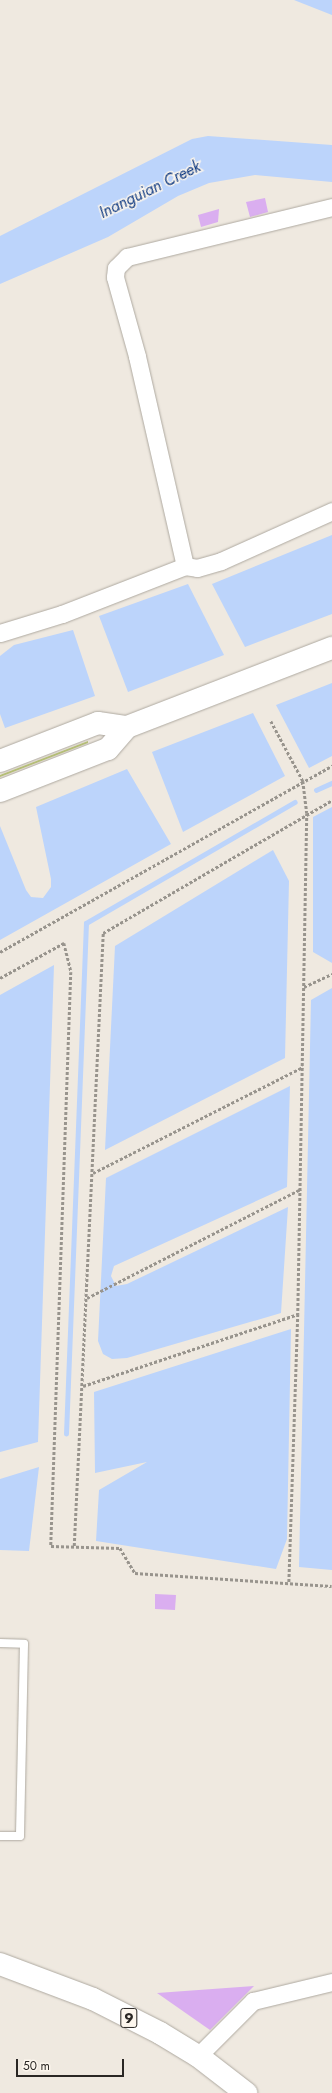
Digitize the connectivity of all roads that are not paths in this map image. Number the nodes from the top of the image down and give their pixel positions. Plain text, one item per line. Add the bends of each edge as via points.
1 (332, 207) edge
2 (332, 511) edge
3 (185, 566) junction
4 (0, 633) edge
5 (332, 648) edge
6 (127, 727) junction
7 (0, 761) edge
8 (0, 791) edge
9 (0, 1643) edge
10 (0, 1836) edge
11 (0, 1964) edge
12 (332, 1982) edge
13 (198, 2056) junction
14 (246, 2093) edge

1 - 3 street via 127,257 116,268 115,277 137,356
2 - 3 street via 221,562 197,568
3 - 4 street via 62,614
5 - 6 highway
6 - 7 highway via 98,723
6 - 8 highway via 108,749
9 - 10 lane via 24,1644 20,1836
11 - 13 highway, 9 via 93,1999
12 - 13 street via 253,2001
13 - 14 highway, 9

